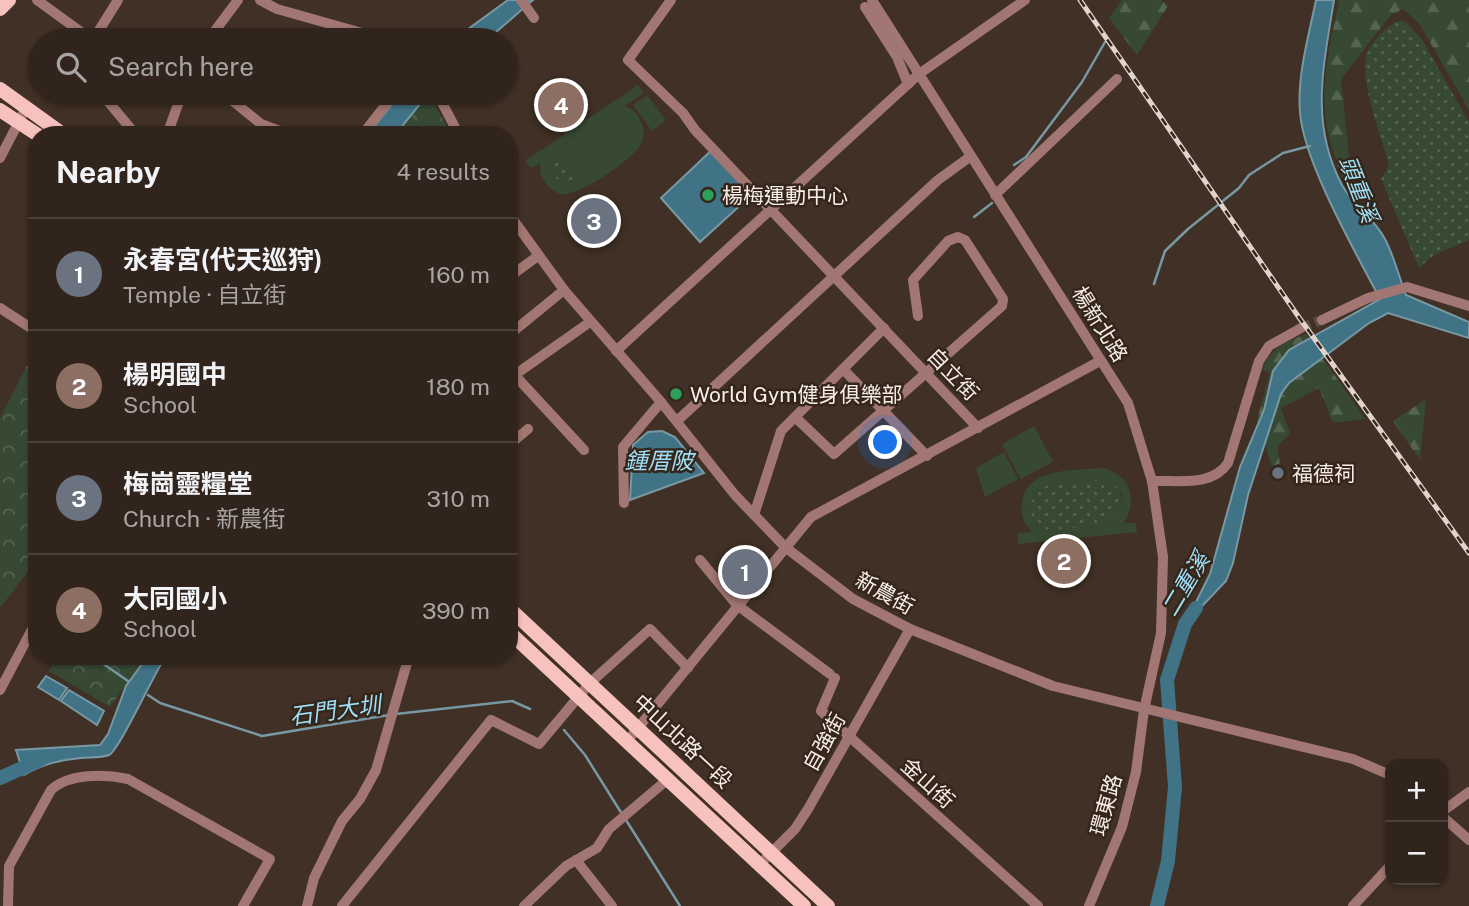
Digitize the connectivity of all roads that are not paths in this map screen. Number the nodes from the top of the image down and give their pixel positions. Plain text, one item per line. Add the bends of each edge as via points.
1 (9, 0) edge
2 (37, 0) edge
3 (118, 0) edge
4 (238, 0) edge
5 (260, 0) edge
6 (671, 0) edge
7 (1025, 0) edge
8 (869, 3) edge
9 (0, 9) edge
10 (76, 28) edge
11 (100, 28) edge
12 (217, 28) edge
13 (344, 28) edge
14 (919, 74) junction
15 (1117, 79) dead end
16 (908, 84) junction
17 (0, 89) edge
18 (111, 105) edge
19 (178, 105) edge
20 (238, 105) edge
21 (386, 105) edge
22 (443, 105) edge
23 (27, 106) junction
24 (0, 110) edge
25 (18, 121) junction
26 (53, 126) edge
27 (128, 126) edge
28 (170, 126) edge
29 (266, 126) edge
30 (369, 126) edge
31 (454, 126) edge
32 (28, 128) edge
33 (971, 156) junction
34 (0, 158) edge
35 (995, 195) junction
36 (771, 210) junction
37 (518, 227) edge
38 (538, 256) junction
39 (518, 270) edge
40 (834, 276) junction
41 (564, 290) junction
42 (1469, 306) edge
43 (0, 308) edge
44 (918, 316) dead end
45 (1322, 320) tunnel mouth
46 (590, 322) junction
47 (28, 326) edge
48 (518, 328) edge
49 (884, 328) junction
50 (1301, 328) tunnel mouth
51 (616, 351) junction
52 (1100, 361) junction
53 (518, 369) edge
54 (843, 369) junction
55 (925, 372) junction
56 (518, 381) edge
57 (661, 402) junction
58 (884, 410) junction
59 (795, 417) junction
60 (677, 421) junction
61 (978, 428) junction
62 (528, 429) dead end
63 (518, 437) edge
64 (583, 450) dead end
65 (927, 456) junction
66 (1152, 481) junction
67 (624, 503) dead end
68 (754, 515) junction
69 (785, 547) junction
70 (700, 560) dead end
71 (737, 605) junction
72 (518, 616) edge
73 (910, 629) junction
74 (28, 637) edge
75 (518, 640) edge
76 (406, 665) edge
77 (688, 667) junction
78 (590, 682) junction
79 (0, 690) edge
80 (580, 695) junction
81 (1145, 710) junction
82 (638, 728) junction
83 (849, 738) junction
84 (627, 741) junction
85 (1385, 773) edge
86 (667, 780) junction
87 (1469, 792) edge
88 (1448, 810) edge
89 (1448, 819) edge
90 (1469, 840) edge
91 (771, 853) junction
92 (576, 860) junction
93 (759, 865) junction
94 (1385, 871) edge
95 (8, 906) edge
96 (243, 906) edge
97 (307, 906) edge
98 (342, 906) edge
99 (524, 906) edge
100 (612, 906) edge
101 (804, 906) edge
102 (828, 906) edge
103 (1038, 906) edge
104 (1089, 906) edge
105 (1353, 906) edge

1 - 9 main road
2 - 10 street
3 - 11 street
4 - 12 street
5 - 13 street
6 - 36 street, 自立街 via 628,60
7 - 14 street
8 - 14 street, 楊新北路
8 - 16 street
14 - 16 street
14 - 33 street, 楊新北路
15 - 35 street
16 - 36 street
17 - 23 main road
18 - 27 street
19 - 28 street
20 - 29 street
21 - 30 street
22 - 31 street
23 - 25 street
23 - 26 main road
24 - 25 main road
25 - 32 main road
25 - 34 street
33 - 35 street, 楊新北路
33 - 40 street via 938,180
35 - 52 street, 楊新北路
36 - 40 street, 自立街
36 - 51 street
37 - 38 street, 新農街
38 - 39 street
38 - 41 street, 新農街
40 - 49 street, 自立街
40 - 60 street
41 - 46 street, 新農街
41 - 48 street
42 - 45 street via 1407,287 1368,298
43 - 47 street
44 - 55 street via 913,280 948,241 958,237 1003,299 1002,306
46 - 51 street, 新農街
46 - 53 street
49 - 54 street
49 - 55 street, 自立街
50 - 66 street via 1269,346 1259,361 1223,471 1209,479
51 - 57 street, 新農街
52 - 61 street
52 - 66 street, 楊新北路 via 1128,403
54 - 58 street
54 - 59 street
55 - 58 street
55 - 61 street, 自立街
56 - 64 street
57 - 60 street, 新農街
57 - 67 street via 623,447
58 - 59 street via 834,454
58 - 65 street
59 - 68 street via 776,440
60 - 68 street, 新農街
61 - 65 street, 自立街
62 - 63 street
65 - 69 street, 自立街 via 811,517
66 - 81 street, 楊新北路 via 1163,582 1160,633
68 - 69 street, 新農街
69 - 71 street, 自立街
69 - 73 street, 新農街 via 853,599
70 - 71 street
71 - 77 street, 自立街
71 - 83 street, 金山街 via 832,676 821,712
72 - 78 main road, 中山北路一段
73 - 81 street, 新農街 via 1053,686
73 - 83 street, 自強街
74 - 79 street
75 - 80 main road, 中山北路一段
76 - 97 street via 376,770 337,832 314,878
77 - 78 street via 650,629
77 - 82 street, 自立街
78 - 80 street
78 - 82 main road, 中山北路一段
80 - 84 main road, 中山北路一段
80 - 98 street via 539,744 491,720
81 - 85 street, 新農街 via 1353,759
81 - 104 street, 環東路 via 1120,834
82 - 84 street, 自立街
82 - 91 main road, 中山北路一段
83 - 91 street, 自強街 via 795,829
83 - 103 street, 金山街
84 - 86 main road, 中山北路一段
86 - 92 street via 617,822 597,848
86 - 93 main road, 中山北路一段
87 - 88 street
89 - 90 street
91 - 93 street, 自強街
91 - 102 main road, 中山北路一段
92 - 99 street
92 - 100 street
93 - 101 main road, 中山北路一段
94 - 105 street
95 - 96 street via 9,866 51,790 57,783 107,775 128,779 270,859

